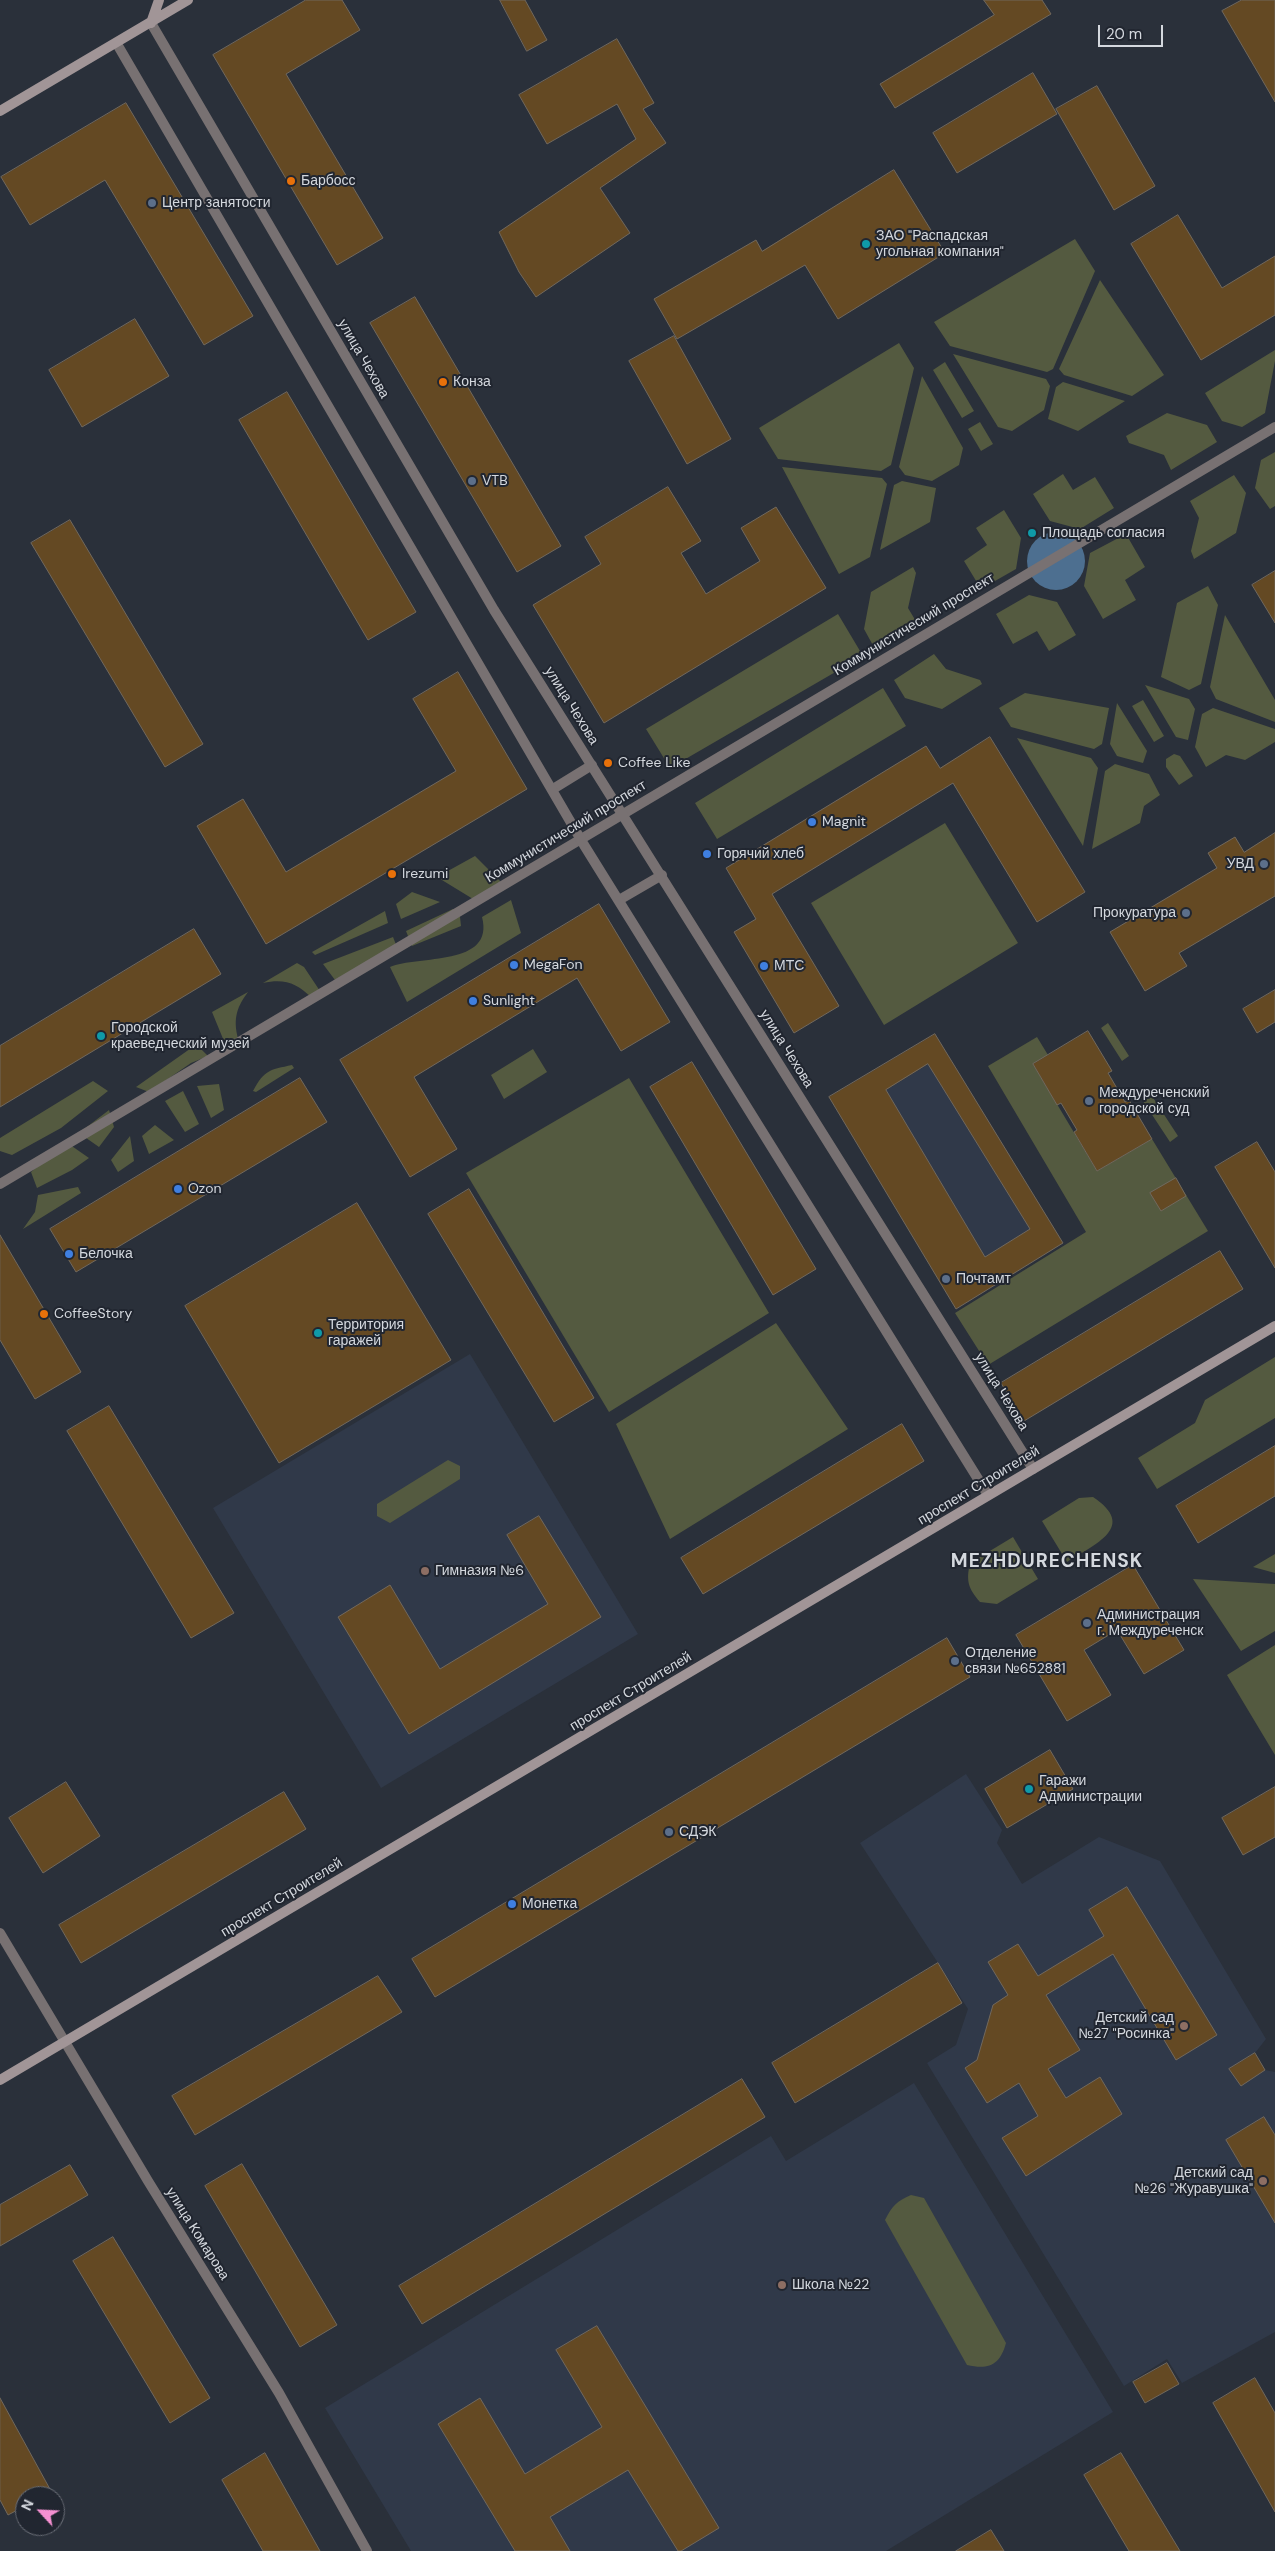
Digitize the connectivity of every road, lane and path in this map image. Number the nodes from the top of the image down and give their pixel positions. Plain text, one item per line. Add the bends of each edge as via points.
1 (159, 0) edge
2 (188, 0) edge
3 (151, 23) junction
4 (117, 44) junction
5 (0, 111) edge
6 (1275, 427) edge
7 (592, 765) junction
8 (552, 789) junction
9 (623, 814) junction
10 (581, 839) junction
11 (662, 875) junction
12 (619, 900) junction
13 (0, 1184) edge
14 (1275, 1326) edge
15 (1033, 1469) junction
16 (988, 1496) junction
17 (0, 1933) edge
18 (65, 2042) junction
19 (0, 2080) edge
20 (367, 2551) edge

1 - 3 main road
2 - 3 main road
3 - 4 main road
3 - 7 street, улица Чехова via 494,610
4 - 5 main road
4 - 8 street
6 - 9 street, Коммунистический проспект
7 - 8 street
7 - 9 street, улица Чехова
8 - 10 street
9 - 10 street, Коммунистический проспект
9 - 11 street, улица Чехова
10 - 12 street
10 - 13 street, Коммунистический проспект
11 - 12 street
11 - 15 street, улица Чехова
12 - 16 street
14 - 15 main road, проспект Строителей
15 - 16 main road, проспект Строителей
16 - 18 main road, проспект Строителей
17 - 18 street, улица Комарова
18 - 19 main road, проспект Строителей
18 - 20 street, улица Комарова via 280,2393

